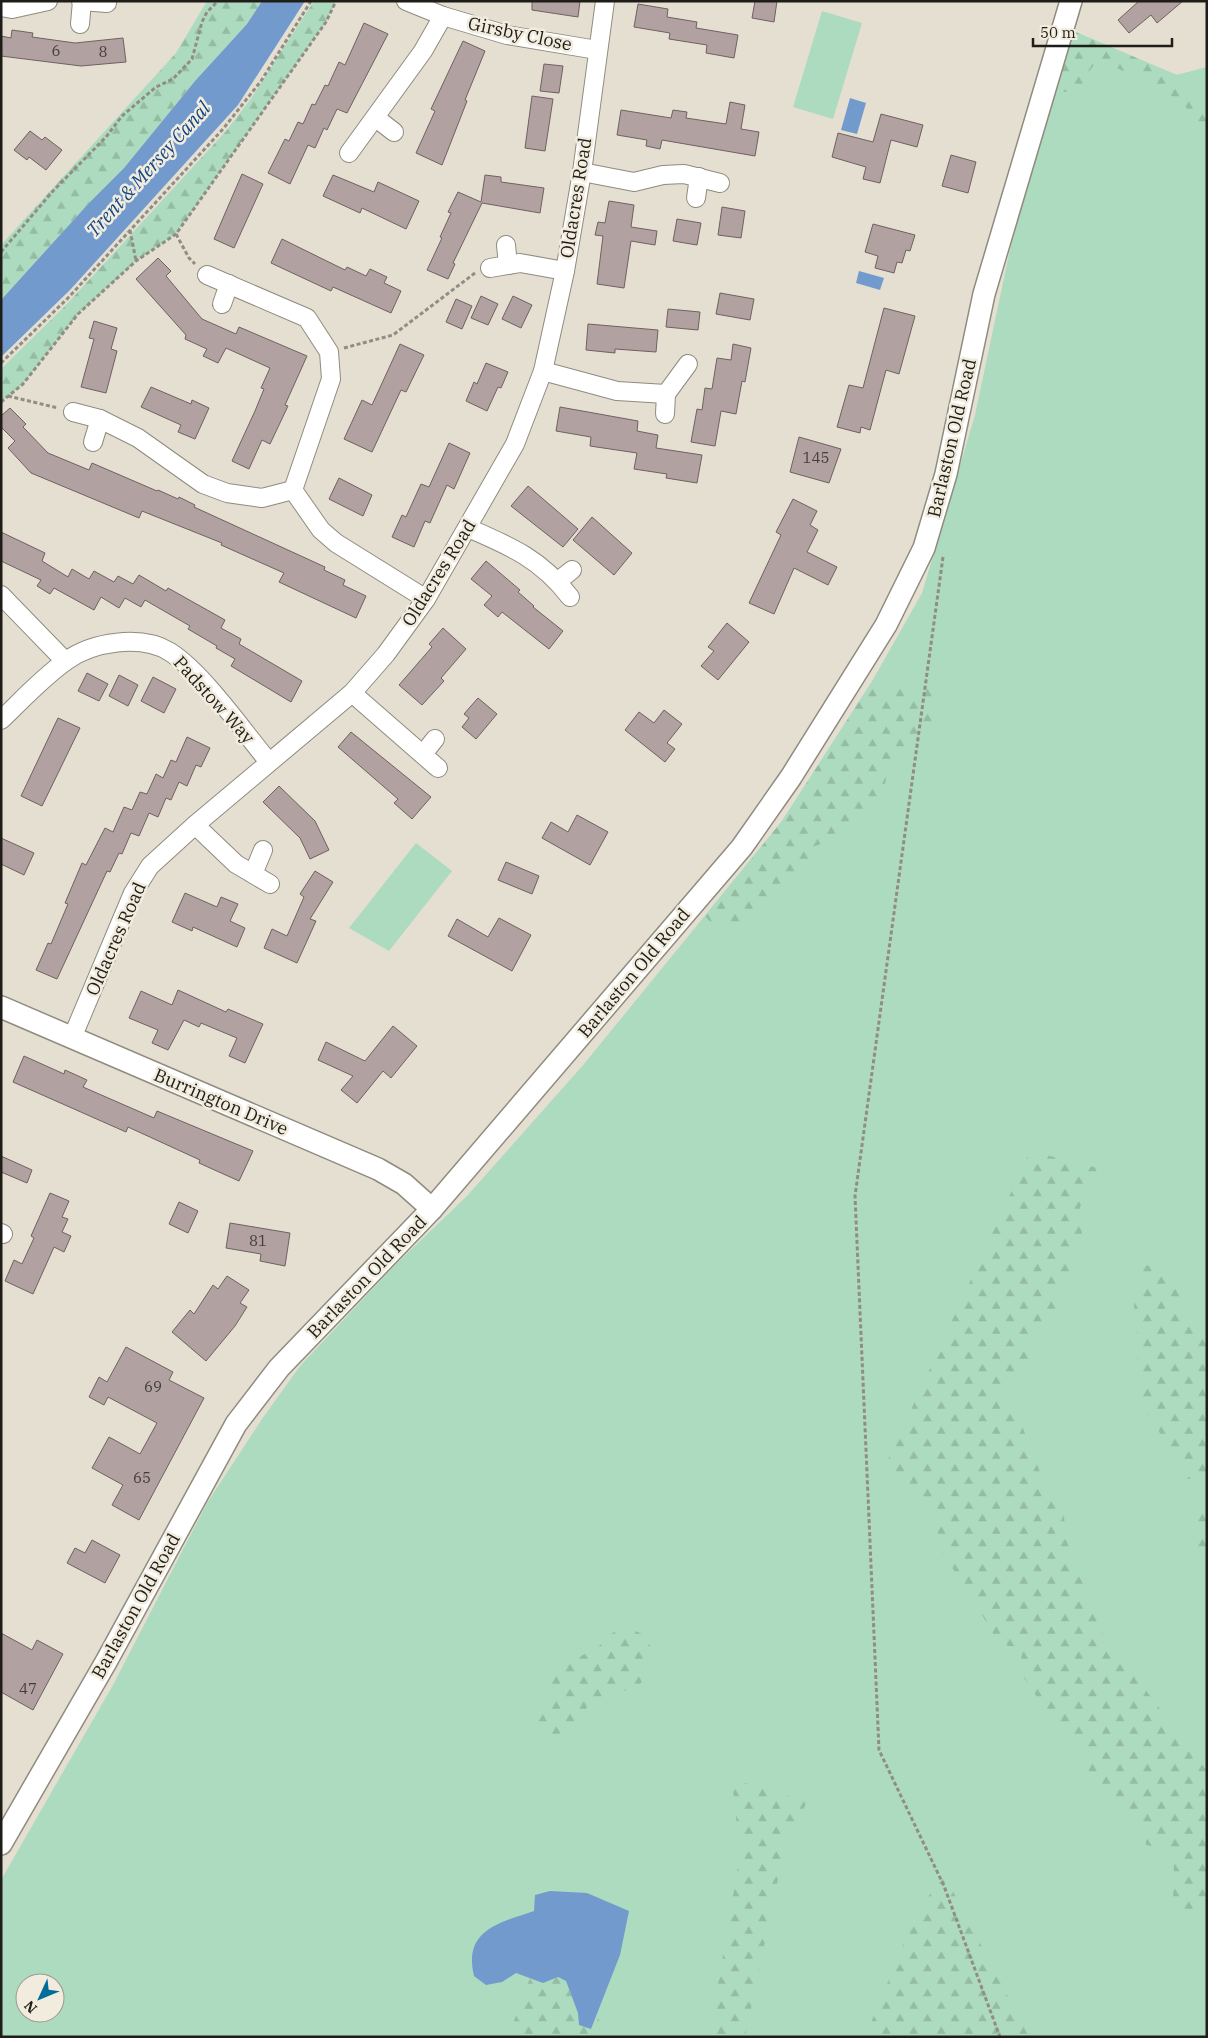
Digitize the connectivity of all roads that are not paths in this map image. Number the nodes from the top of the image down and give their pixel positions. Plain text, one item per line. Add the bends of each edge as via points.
1 (48, 1) edge
2 (82, 1) edge
3 (605, 1) edge
4 (1071, 1) edge
5 (410, 2) edge
6 (107, 3) dead end
7 (1, 7) edge
8 (443, 16) junction
9 (80, 24) dead end
10 (597, 50) junction
11 (376, 118) junction
12 (394, 132) dead end
13 (348, 153) dead end
14 (582, 172) junction
15 (699, 177) junction
16 (720, 183) dead end
17 (696, 198) dead end
18 (506, 245) dead end
19 (508, 265) junction
20 (490, 268) road end
21 (565, 271) junction
22 (207, 275) road end
23 (229, 284) junction
24 (222, 304) dead end
25 (688, 364) dead end
26 (543, 371) junction
27 (666, 394) junction
28 (73, 412) road end
29 (665, 414) dead end
30 (100, 420) junction
31 (93, 442) dead end
32 (294, 490) junction
33 (468, 528) junction
34 (572, 570) dead end
35 (558, 581) junction
36 (1, 595) edge
37 (570, 598) dead end
38 (426, 599) junction
39 (65, 661) junction
40 (352, 693) junction
41 (1, 720) edge
42 (435, 740) dead end
43 (422, 754) junction
44 (269, 762) junction
45 (438, 768) dead end
46 (195, 825) junction
47 (263, 850) dead end
48 (253, 874) junction
49 (270, 884) dead end
50 (1, 1007) edge
51 (72, 1038) junction
52 (432, 1209) junction
53 (1, 1844) edge

1 - 7 street via 12,9
2 - 6 street
2 - 9 street
3 - 10 street, Oldacres Road
4 - 52 street, Barlaston Old Road via 984,294 944,484 924,548 886,625 791,777 742,847
5 - 8 street, Girsby Close
8 - 10 street, Girsby Close via 507,35
8 - 11 street, Girsby Close via 423,52
10 - 14 street, Oldacres Road
11 - 12 street
11 - 13 street, Girsby Close
14 - 15 street via 634,182 663,175
14 - 21 street, Oldacres Road
15 - 16 street
15 - 17 street
18 - 19 street
19 - 20 street
19 - 21 street via 520,263
21 - 26 street, Oldacres Road
22 - 23 street
23 - 24 street
23 - 32 street via 307,318 329,352 331,379
25 - 27 street
26 - 27 street via 617,391
26 - 33 street, Oldacres Road via 514,444
27 - 29 street
28 - 30 street
30 - 31 street
30 - 32 street via 138,438 203,484 227,493 262,498
32 - 38 street via 321,530 336,543
33 - 35 street via 521,551
33 - 38 street, Oldacres Road
34 - 35 street
35 - 37 street
36 - 39 street
38 - 40 street, Oldacres Road via 386,654
39 - 41 street, Padstow Way
39 - 44 street, Padstow Way via 84,650 107,643 147,644 170,652 195,673
40 - 43 street
40 - 44 street, Oldacres Road
42 - 43 street
43 - 45 street
44 - 46 street, Oldacres Road
46 - 48 street via 236,864
46 - 51 street, Oldacres Road via 150,866 132,893
47 - 48 street
48 - 49 street
50 - 51 street, Burrington Drive
51 - 52 street, Burrington Drive via 378,1169 404,1184
52 - 53 street, Barlaston Old Road via 279,1368 236,1424 106,1662

